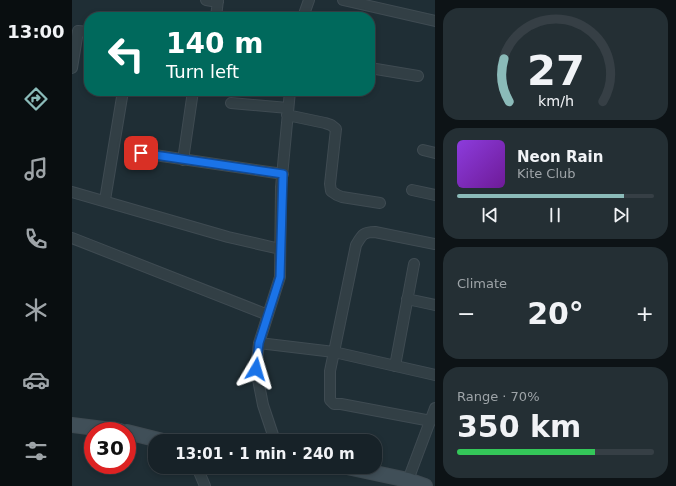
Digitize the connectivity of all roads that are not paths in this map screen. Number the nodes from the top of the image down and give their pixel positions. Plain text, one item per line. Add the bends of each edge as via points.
1 (206, 0) edge
2 (309, 0) edge
3 (343, 0) edge
4 (218, 1) edge
5 (217, 12) edge
6 (305, 12) edge
7 (435, 21) edge
8 (84, 32) edge
9 (72, 68) edge
10 (375, 69) edge
11 (418, 76) dead end
12 (123, 96) edge
13 (192, 96) edge
14 (290, 96) edge
15 (231, 103) dead end
16 (288, 112) junction
17 (423, 150) dead end
18 (141, 153) dead end
19 (435, 153) edge
20 (183, 160) junction
21 (283, 174) junction
22 (412, 190) dead end
23 (72, 192) edge
24 (435, 195) edge
25 (105, 200) junction
26 (380, 203) dead end
27 (72, 238) edge
28 (435, 244) edge
29 (280, 249) junction
30 (414, 264) dead end
31 (407, 299) junction
32 (435, 305) edge
33 (268, 315) junction
34 (259, 343) junction
35 (334, 352) junction
36 (395, 366) junction
37 (435, 375) edge
38 (435, 408) edge
39 (431, 421) junction
40 (72, 425) edge
41 (84, 426) edge
42 (136, 434) edge
43 (273, 434) edge
44 (148, 437) edge
45 (200, 474) edge
46 (380, 474) edge
47 (408, 480) junction
48 (205, 486) edge
49 (425, 486) edge

1 - 4 street
2 - 6 street
3 - 7 street
4 - 5 street
8 - 9 street via 78,31
10 - 11 street
12 - 25 street
13 - 20 street
14 - 16 street
15 - 16 street
16 - 21 street
16 - 26 street via 326,123 336,129 331,191 342,197
17 - 19 street
18 - 20 street
20 - 21 street
21 - 29 street
22 - 24 street
23 - 25 street
25 - 29 street via 221,235
27 - 33 street
28 - 35 street via 375,232 366,232 361,236 356,245
29 - 33 street via 280,277
30 - 31 street
31 - 32 street
31 - 36 street
33 - 34 street
34 - 35 street
34 - 43 street via 256,369 263,405
35 - 36 street
35 - 39 street via 330,371 330,400 334,404
36 - 37 street
38 - 39 street
39 - 47 street
40 - 41 main road
42 - 44 main road
45 - 48 street
46 - 47 main road
47 - 49 main road

